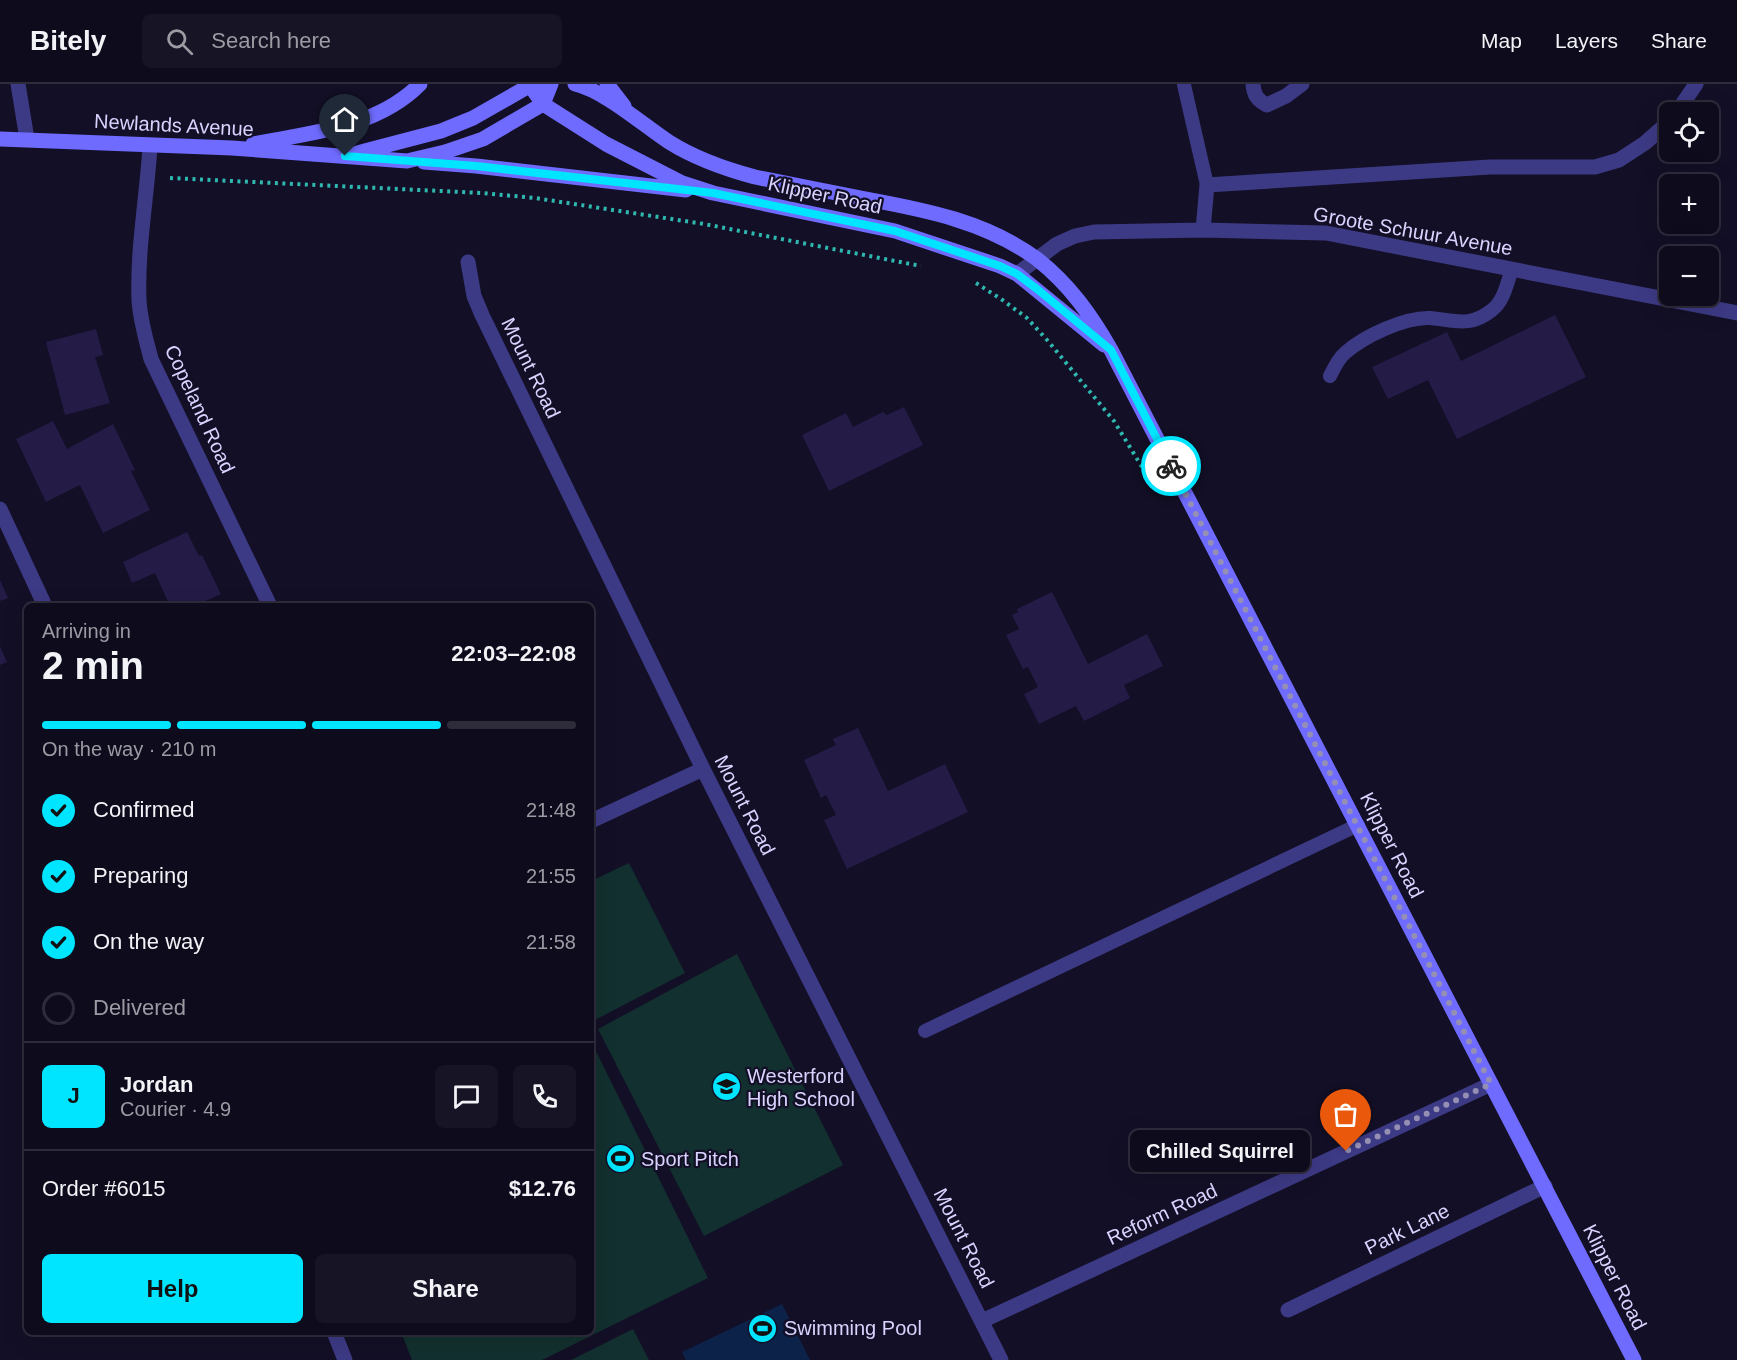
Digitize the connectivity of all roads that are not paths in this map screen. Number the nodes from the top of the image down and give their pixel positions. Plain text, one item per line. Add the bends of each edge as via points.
1 (18, 84) edge
2 (420, 84) edge
3 (551, 84) edge
4 (575, 84) edge
5 (607, 84) edge
6 (1253, 84) edge
7 (1302, 84) edge
8 (1696, 84) edge
9 (531, 85) edge
10 (1184, 85) edge
11 (1684, 102) edge
12 (543, 104) junction
13 (631, 116) junction
14 (1659, 131) edge
15 (0, 139) edge
16 (27, 139) junction
17 (150, 146) junction
18 (232, 148) junction
19 (345, 156) junction
20 (407, 161) junction
21 (1207, 185) junction
22 (713, 193) junction
23 (1203, 230) junction
24 (1036, 258) junction
25 (468, 262) dead end
26 (1512, 269) junction
27 (1017, 274) junction
28 (1737, 313) edge
29 (1111, 350) junction
30 (1330, 376) dead end
31 (0, 509) edge
32 (44, 603) edge
33 (269, 603) edge
34 (703, 769) junction
35 (594, 821) edge
36 (1358, 825) junction
37 (925, 1031) dead end
38 (1491, 1084) junction
39 (1545, 1186) junction
40 (1288, 1310) dead end
41 (982, 1321) junction
42 (335, 1335) edge
43 (345, 1360) edge
44 (1001, 1360) edge
45 (1634, 1360) edge

1 - 16 street
2 - 18 main road via 400,101 367,119
3 - 12 main road
4 - 13 main road, Klipper Road
5 - 13 main road
6 - 7 street via 1258,101 1267,105
8 - 11 street
9 - 12 main road, Klipper Road
9 - 19 main road, Newlands Avenue via 441,131
10 - 21 lane
12 - 20 main road, Newlands Avenue via 483,139
12 - 22 main road, Klipper Road via 650,168
13 - 24 main road, Klipper Road via 671,143 726,169 941,214 982,229
14 - 21 street via 1619,160 1595,168 1490,167
15 - 16 main road, Newlands Avenue
16 - 17 main road, Newlands Avenue
17 - 18 main road, Newlands Avenue
17 - 33 street, Copeland Road via 140,261 141,324 151,359
18 - 19 main road, Newlands Avenue
19 - 20 main road, Newlands Avenue
20 - 22 main road
21 - 23 street
22 - 27 main road, Klipper Road via 895,231
23 - 24 street, Groote Schuur Avenue via 1095,232 1057,243
23 - 26 street, Groote Schuur Avenue via 1326,233
24 - 27 street, Groote Schuur Avenue
24 - 29 main road, Klipper Road via 1080,302
25 - 34 street, Mount Road via 482,315
26 - 28 street, Groote Schuur Avenue
26 - 30 lane via 1502,298 1481,318 1460,322 1413,319 1394,324 1344,353
27 - 29 main road, Klipper Road
29 - 36 main road, Klipper Road
31 - 32 street
34 - 35 street
34 - 41 street, Mount Road
36 - 37 lane
36 - 38 main road, Klipper Road
38 - 39 main road, Klipper Road
38 - 41 street, Reform Road
39 - 40 street, Park Lane
39 - 45 main road, Klipper Road
41 - 44 street, Mount Road
42 - 43 street

